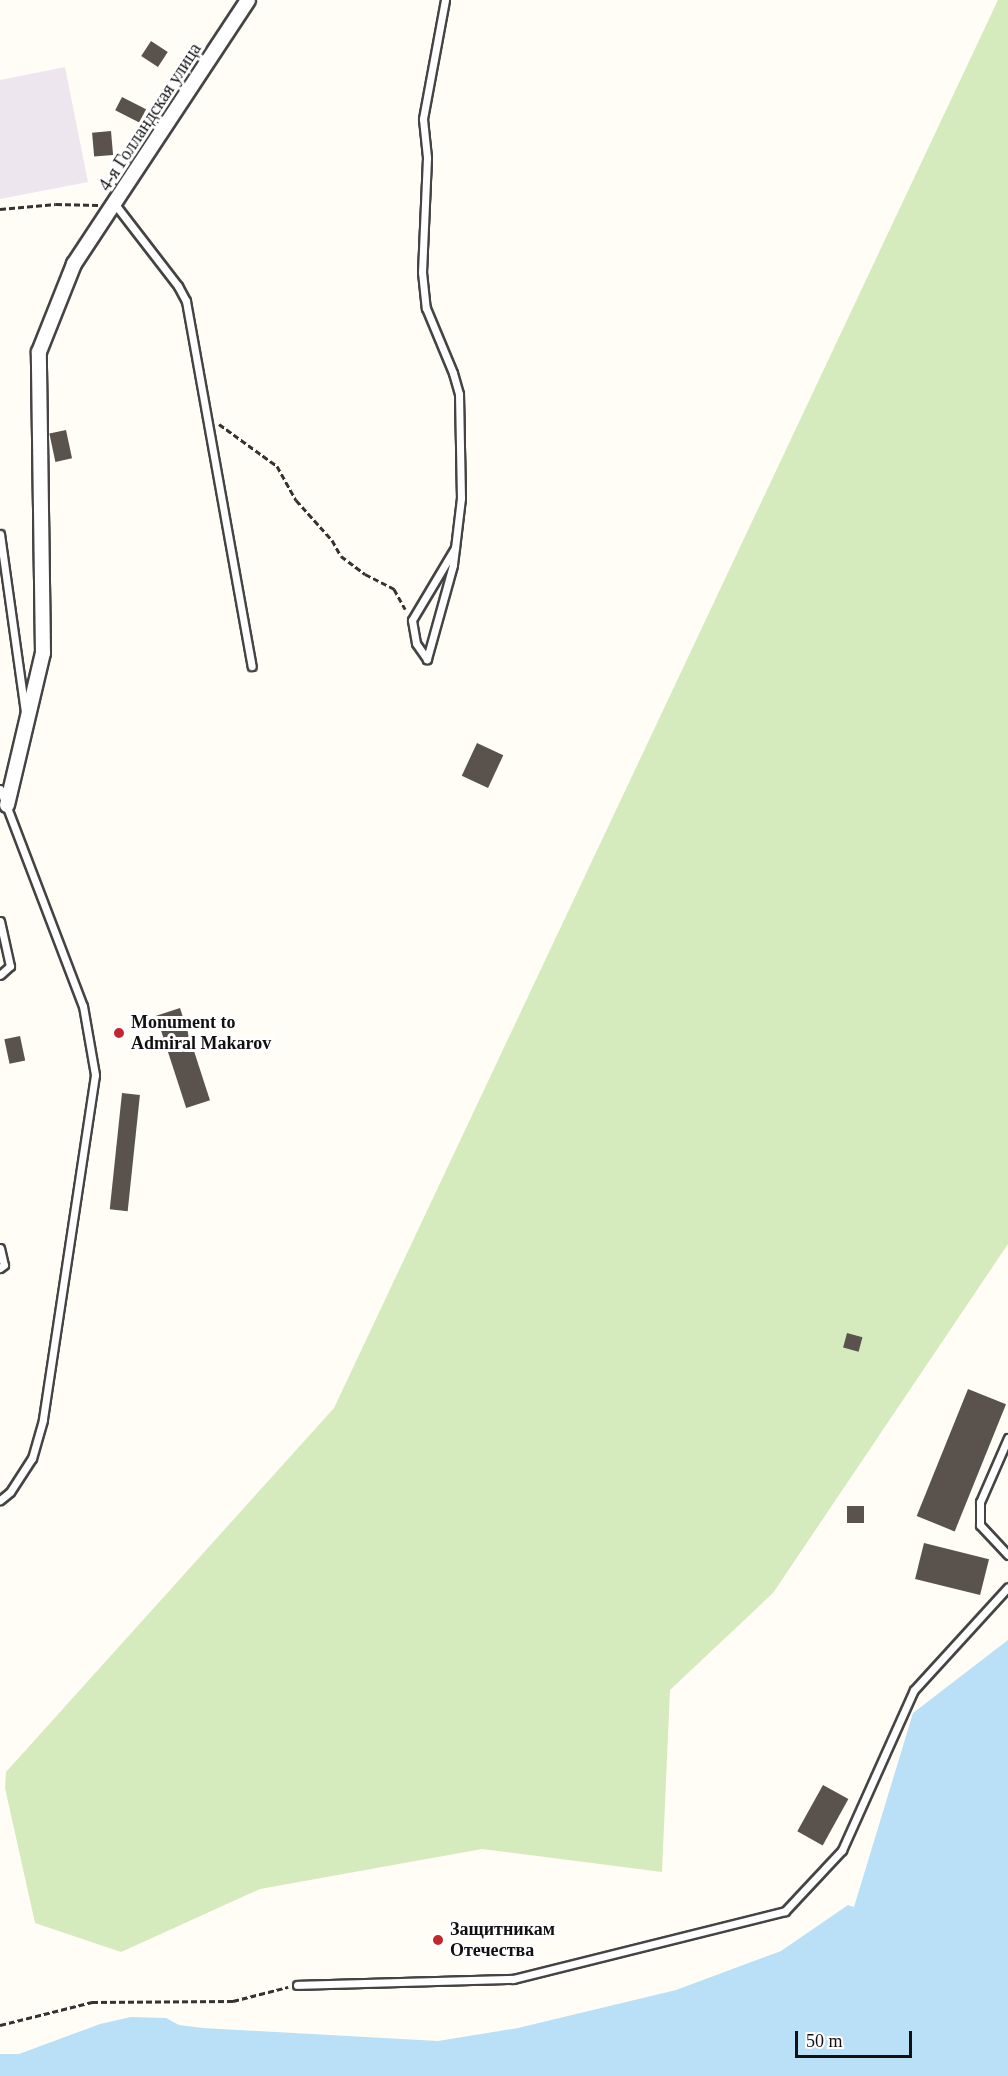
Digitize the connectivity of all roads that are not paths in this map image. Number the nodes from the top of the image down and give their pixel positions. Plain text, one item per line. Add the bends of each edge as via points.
1 (248, 0) edge
2 (445, 0) edge
3 (114, 203) junction
4 (0, 534) edge
5 (455, 548) junction
6 (252, 666) dead end
7 (26, 720) junction
8 (0, 789) edge
9 (7, 805) junction
10 (0, 921) edge
11 (0, 975) edge
12 (0, 1248) edge
13 (0, 1268) edge
14 (1008, 1437) edge
15 (0, 1500) edge
16 (1008, 1556) edge
17 (1008, 1587) edge
18 (297, 1985) road end

1 - 3 street, 4-я Голландская улица
2 - 5 lane via 423,119 427,158 422,272 426,308 459,394 461,498
3 - 6 lane via 186,301
3 - 7 street, 4-я Голландская улица via 74,264 39,352 44,653
4 - 7 lane
5 - 5 lane via 433,645 427,659 416,643 412,620
7 - 9 street, 4-я Голландская улица
8 - 9 lane
9 - 15 lane via 83,1006 95,1075 43,1420 32,1458 10,1492
10 - 11 lane via 10,966
12 - 13 lane via 4,1265
14 - 16 lane via 980,1502 980,1525
17 - 18 lane via 915,1690 842,1850 785,1911 513,1979

